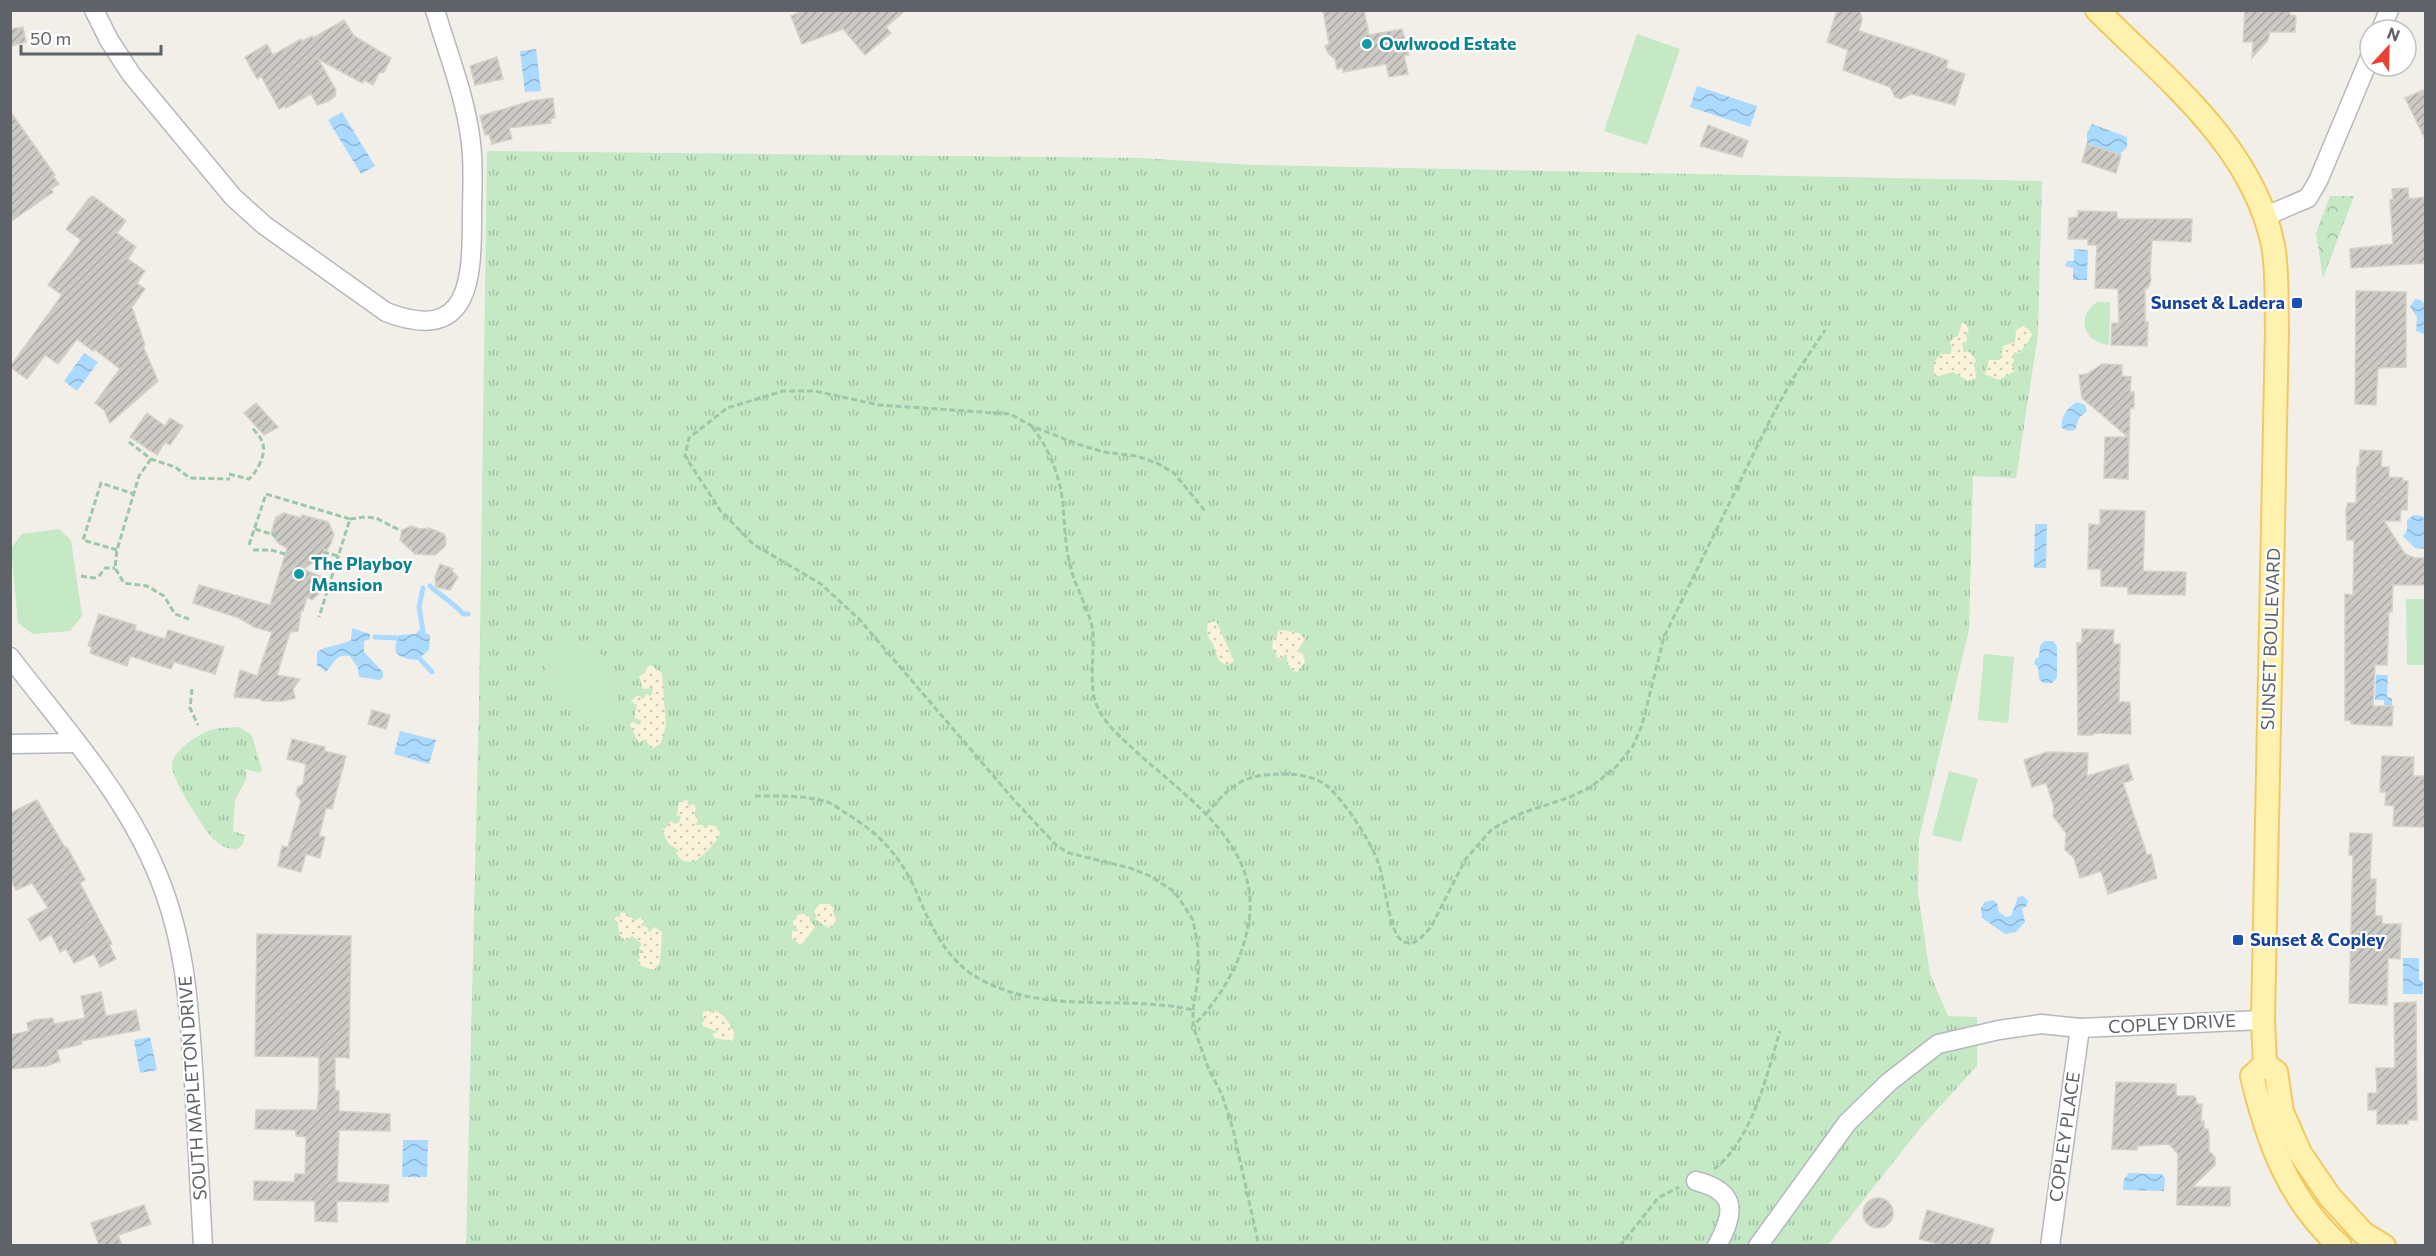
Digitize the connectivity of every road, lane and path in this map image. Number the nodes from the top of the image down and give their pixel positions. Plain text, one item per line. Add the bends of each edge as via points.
1 (94, 10) edge
2 (435, 10) edge
3 (2097, 10) edge
4 (2361, 78) edge
5 (2266, 216) junction
6 (1826, 330) dead end
7 (1032, 426) junction
8 (252, 427) dead end
9 (129, 442) dead end
10 (151, 459) junction
11 (134, 494) junction
12 (1205, 511) dead end
13 (350, 519) junction
14 (255, 529) junction
15 (402, 531) dead end
16 (277, 536) dead end
17 (249, 545) dead end
18 (117, 550) junction
19 (253, 550) dead end
20 (323, 552) dead end
21 (285, 554) dead end
22 (338, 556) junction
23 (115, 568) junction
24 (81, 576) dead end
25 (319, 617) dead end
26 (189, 619) dead end
27 (10, 657) edge
28 (192, 689) dead end
29 (198, 725) dead end
30 (76, 743) junction
31 (10, 744) edge
32 (755, 796) dead end
33 (1206, 813) junction
34 (1193, 1010) junction
35 (2263, 1020) junction
36 (1192, 1026) junction
37 (2080, 1028) junction
38 (1780, 1031) dead end
39 (2265, 1064) junction
40 (1696, 1181) junction
41 (2333, 1243) edge
42 (203, 1245) edge
43 (1259, 1245) edge
44 (1620, 1245) edge
45 (1717, 1245) edge
46 (1758, 1245) edge
47 (2050, 1245) edge
48 (2384, 1245) edge

1 - 2 street via 131,74 233,197 264,225 386,312 424,322 456,308 468,288 472,261 471,144
3 - 5 main road, SUNSET BOULEVARD via 2212,125 2234,153
4 - 5 street via 2308,198
5 - 35 main road, SUNSET BOULEVARD via 2273,248 2277,328
6 - 33 path via 1770,420 1664,637 1633,746 1616,767 1591,787 1522,813 1492,829 1465,860 1431,927 1420,939 1411,944 1401,940 1395,930 1379,863 1366,838 1327,786 1316,779 1288,774 1243,780 1226,791
7 - 12 path via 1104,452 1157,463 1174,473
7 - 33 path via 1044,440 1059,484 1070,567 1093,631 1094,697 1101,713 1155,770
7 - 34 path via 1010,414 879,405 815,391 783,391 727,408 689,438 685,456 720,510 753,544 821,584 859,619 1057,846 1069,853 1130,868 1175,892 1193,920 1198,948
8 - 10 path via 263,444 262,458 249,479 190,478 175,467
9 - 10 path
10 - 11 path via 139,476
11 - 18 path
11 - 18 path via 101,483 83,540
13 - 14 path via 266,494
13 - 15 path via 376,518
13 - 22 path
14 - 16 path
14 - 17 path
18 - 23 path
19 - 21 path
20 - 22 path
22 - 25 path
23 - 24 path via 105,568 94,578
23 - 26 path via 124,583 147,586 164,596 175,614
27 - 30 street, SOUTH MAPLETON DRIVE
28 - 29 path via 190,708
30 - 31 street
30 - 42 street, SOUTH MAPLETON DRIVE via 119,801 150,857 169,903 184,962 190,1005
32 - 34 path via 828,802 876,835 904,864 926,918 944,946 960,965 995,987 1050,1000 1170,1005
33 - 36 path via 1240,857 1251,902 1245,945 1233,971
34 - 36 path
35 - 37 street, COPLEY DRIVE
35 - 39 main road, SUNSET BOULEVARD
36 - 43 path via 1233,1129
37 - 46 street, COPLEY DRIVE via 2041,1024 1938,1044 1889,1082 1847,1123
37 - 47 street, COPLEY PLACE
38 - 40 path via 1755,1107 1742,1133 1724,1159
39 - 41 main road, SUNSET BOULEVARD via 2253,1076 2270,1142 2287,1181
39 - 48 main road, SUNSET BOULEVARD via 2276,1072 2282,1112 2300,1153 2330,1197 2363,1233
40 - 44 path via 1664,1192
40 - 45 street via 1714,1186 1728,1198 1728,1226

